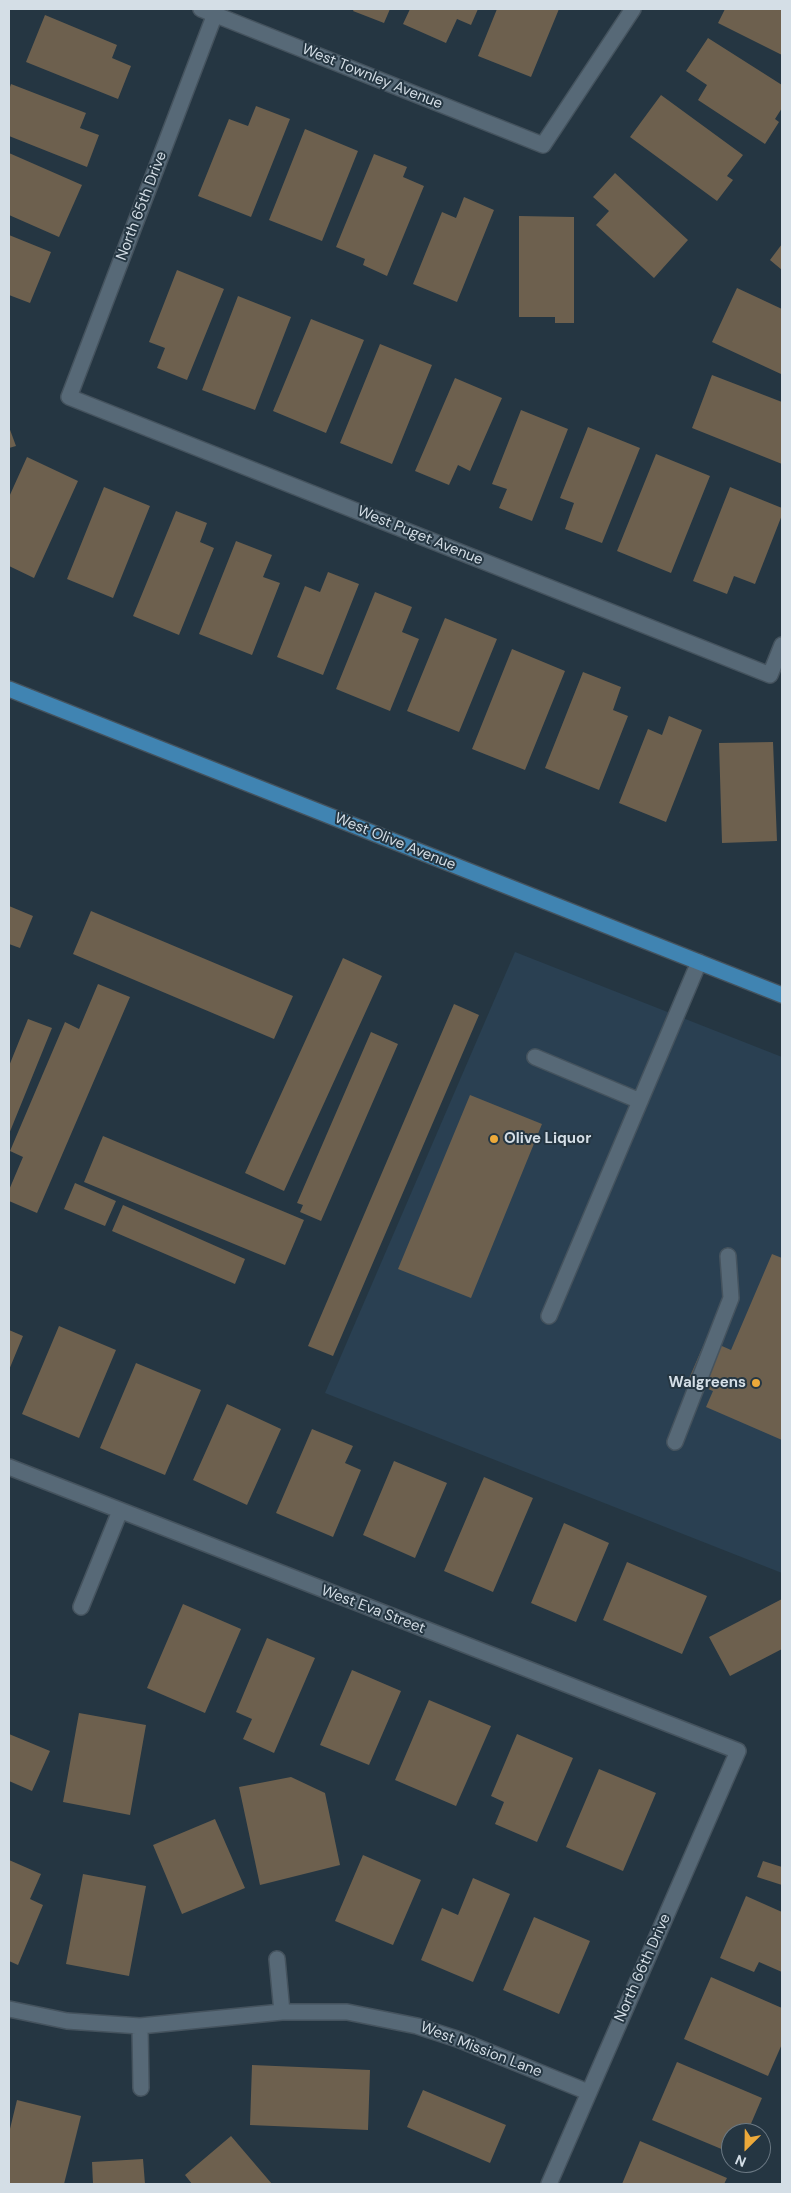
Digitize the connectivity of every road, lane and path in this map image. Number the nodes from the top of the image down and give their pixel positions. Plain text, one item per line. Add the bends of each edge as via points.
1 (633, 9) edge
2 (208, 12) edge
3 (69, 397) joint
4 (782, 644) edge
5 (9, 689) edge
6 (699, 962) junction
7 (782, 995) edge
8 (535, 1057) dead end
9 (640, 1101) junction
10 (728, 1256) dead end
11 (549, 1316) dead end
12 (674, 1442) dead end
13 (9, 1467) edge
14 (120, 1511) junction
15 (81, 1607) dead end
16 (738, 1751) joint
17 (276, 1959) dead end
18 (9, 2009) edge
19 (282, 2012) junction
20 (140, 2026) junction
21 (141, 2088) dead end
22 (588, 2092) junction
23 (549, 2184) edge

1 - 2 street, West Townley Avenue via 543,145
2 - 3 street, North 65th Drive
3 - 4 street, West Puget Avenue via 770,675
5 - 6 main road, West Olive Avenue
6 - 7 main road, West Olive Avenue
6 - 9 street
8 - 9 street
9 - 11 street
10 - 12 street via 731,1298
13 - 14 street, West Eva Street
14 - 15 street
14 - 16 street, West Eva Street
16 - 22 street, North 66th Drive
17 - 19 street
18 - 20 street, West Mission Lane via 67,2021
19 - 20 street, West Mission Lane
19 - 22 street, West Mission Lane via 347,2012 417,2026 457,2038
20 - 21 street
22 - 23 street, North 66th Drive

